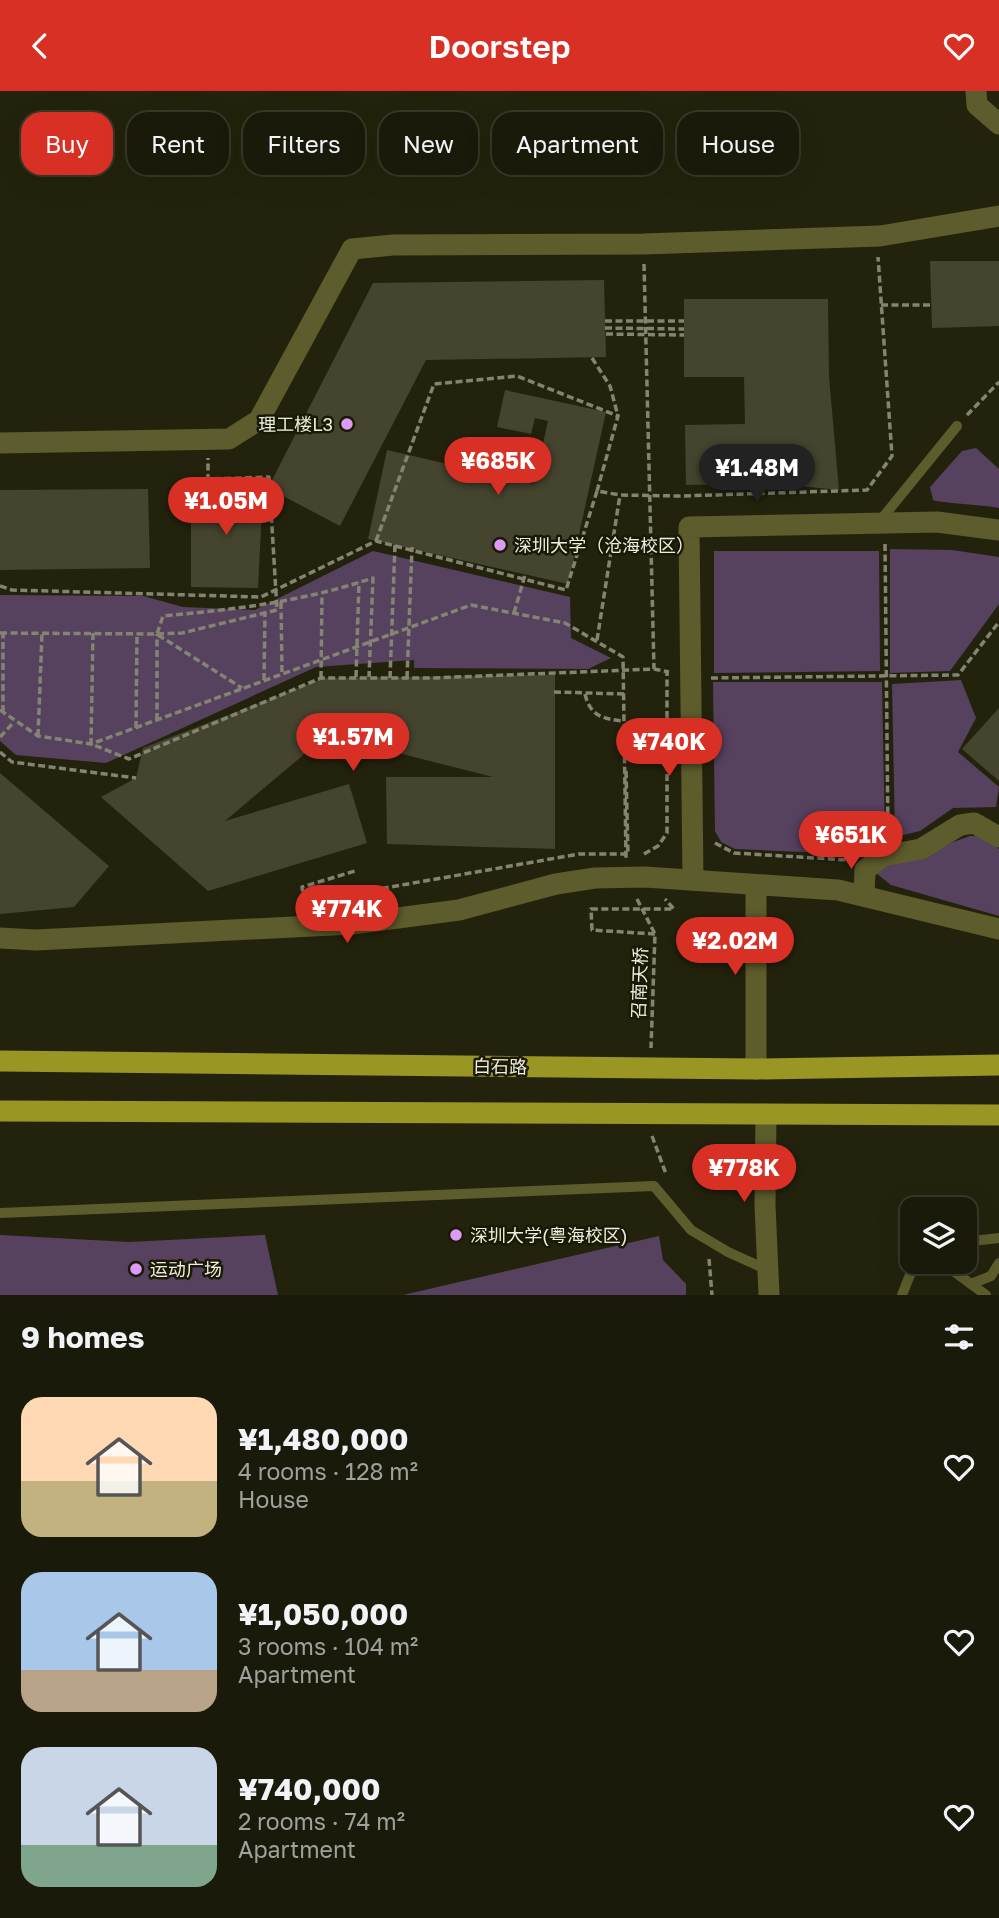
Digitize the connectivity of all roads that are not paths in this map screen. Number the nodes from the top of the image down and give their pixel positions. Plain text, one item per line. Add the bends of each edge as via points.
1 (976, 91) edge
2 (999, 124) edge
3 (999, 216) edge
4 (957, 426) dead end
5 (0, 443) edge
6 (999, 530) edge
7 (881, 533) junction
8 (999, 837) edge
9 (693, 880) junction
10 (756, 885) junction
11 (864, 896) junction
12 (999, 929) edge
13 (0, 939) edge
14 (0, 1061) edge
15 (999, 1065) edge
16 (756, 1069) junction
17 (0, 1111) edge
18 (766, 1114) junction
19 (999, 1115) edge
20 (0, 1213) edge
21 (998, 1240) edge
22 (977, 1241) edge
23 (999, 1263) edge
24 (770, 1271) junction
25 (910, 1274) edge
26 (957, 1274) edge
27 (971, 1284) junction
28 (769, 1295) edge
29 (902, 1295) edge
30 (986, 1295) edge

1 - 2 street via 977,105
3 - 5 street via 880,236 352,249 258,420 229,439
4 - 7 lane
6 - 7 street via 937,522
7 - 9 street via 689,527
8 - 11 street via 974,823 960,825 920,849 883,856 865,870
9 - 10 street
9 - 13 street via 637,874 595,878 459,910 390,920
10 - 11 street
10 - 16 street
11 - 12 street
14 - 16 main road, 白石路
15 - 16 main road, 白石路
17 - 18 main road
18 - 19 main road
18 - 24 street
20 - 24 lane via 654,1186 691,1230
21 - 22 lane
23 - 27 lane via 990,1276
24 - 28 street
25 - 29 lane
26 - 27 lane
27 - 30 lane

